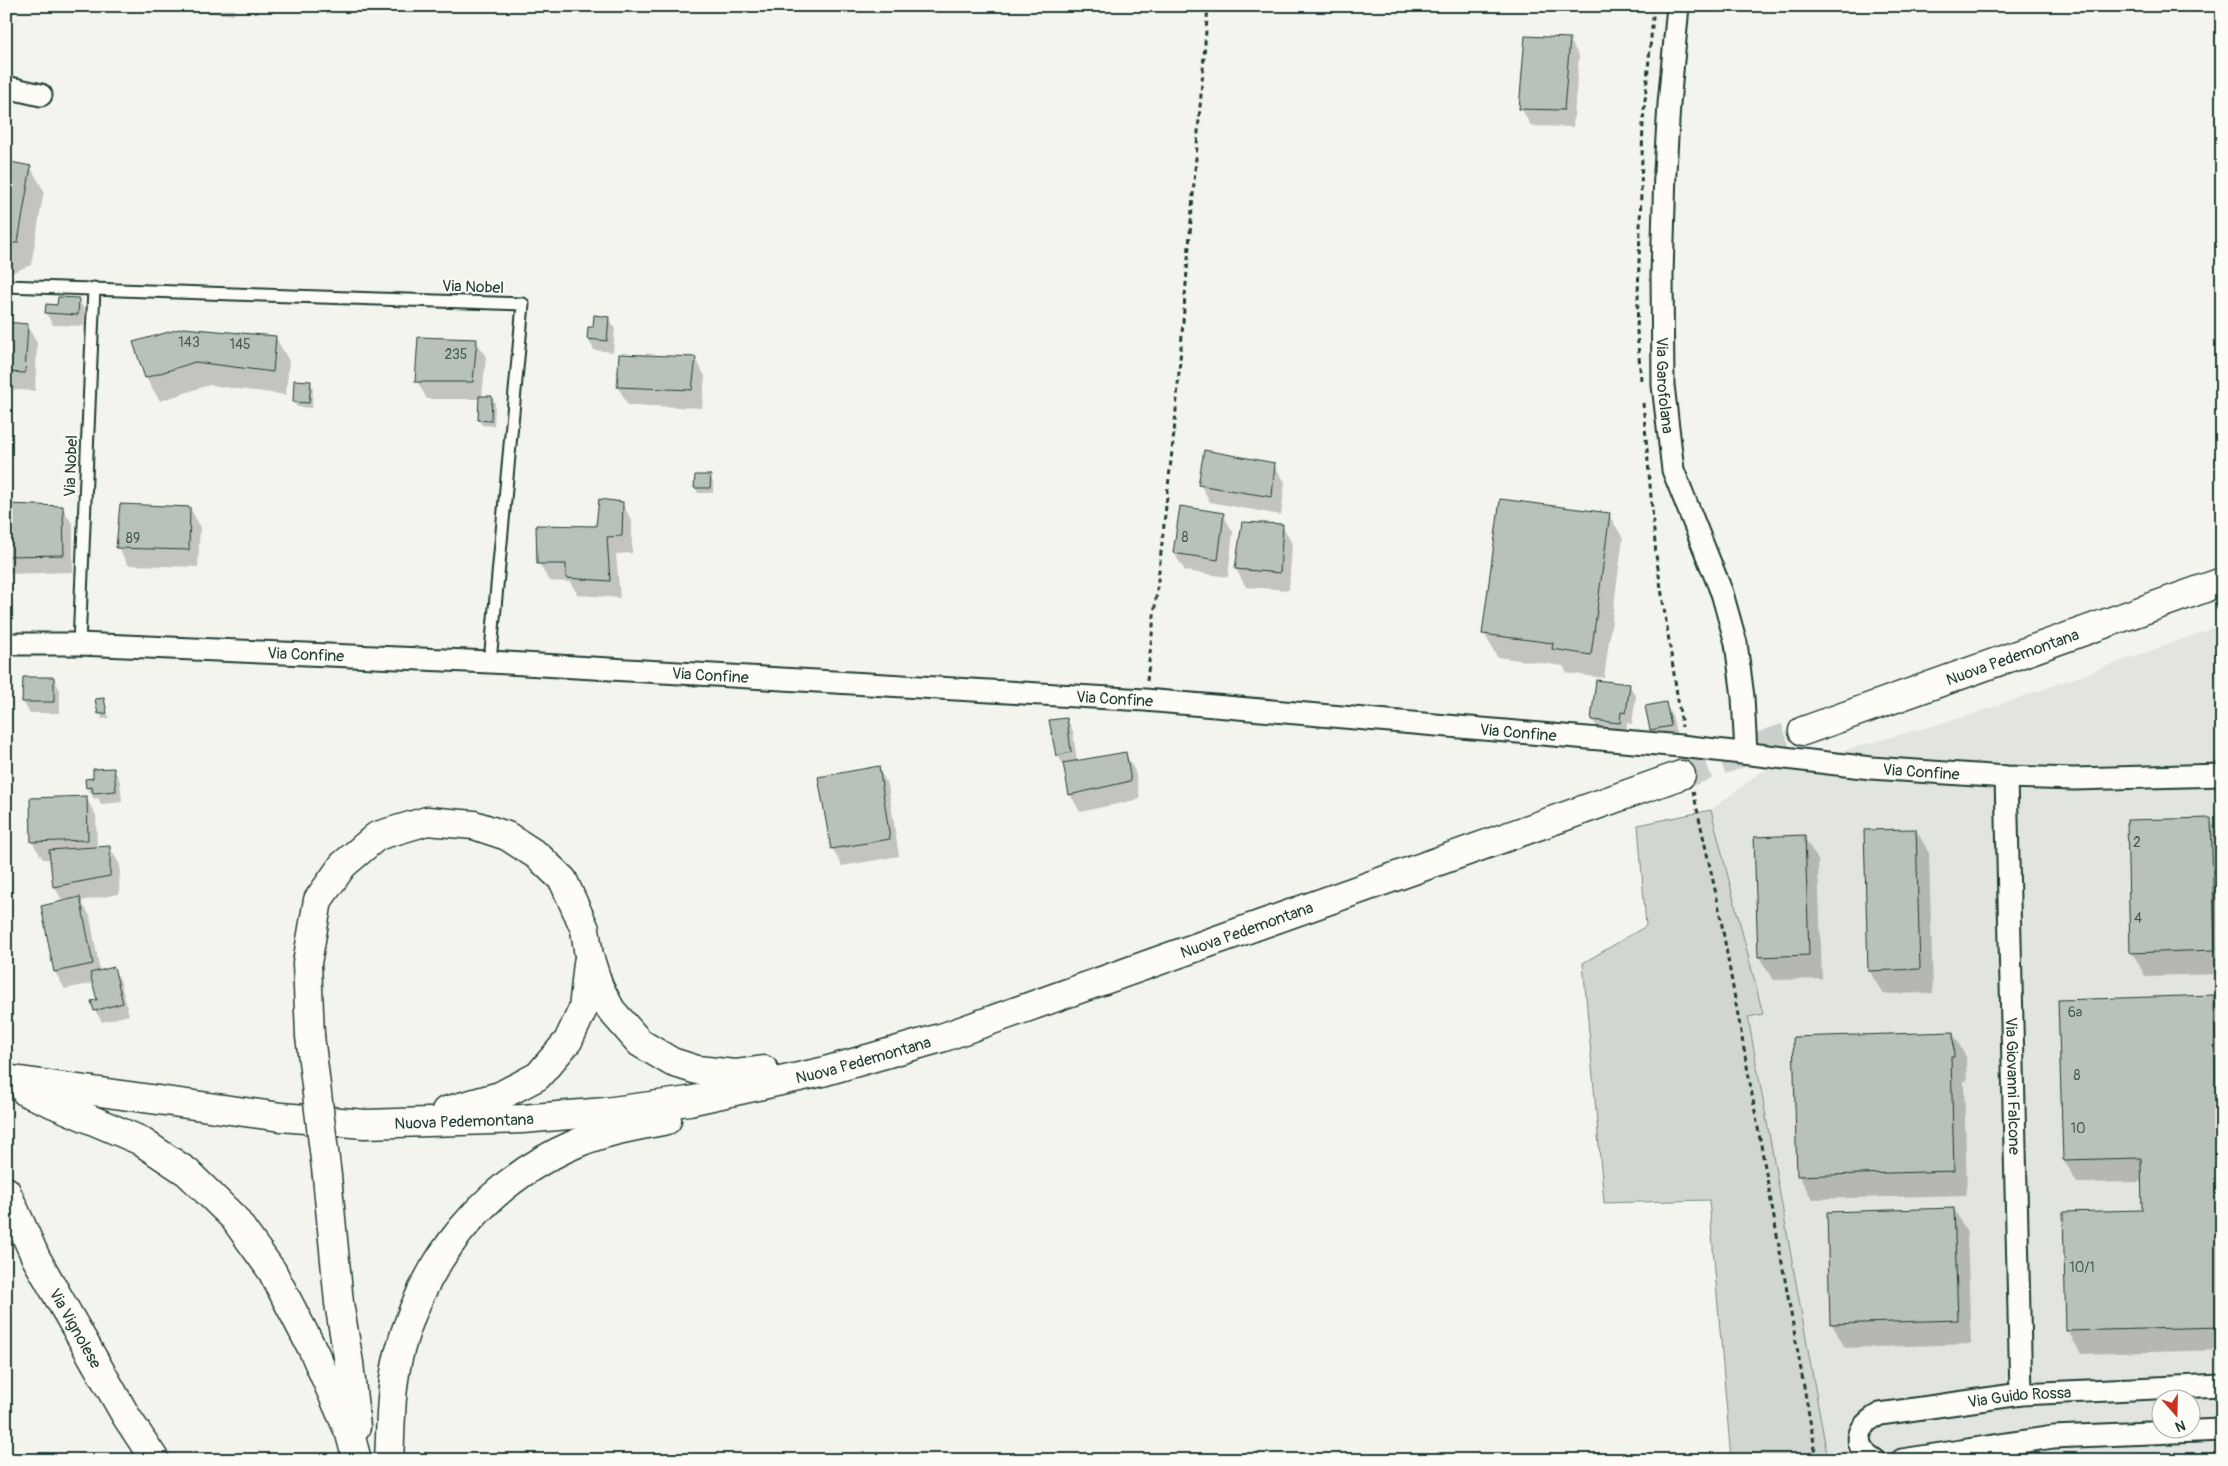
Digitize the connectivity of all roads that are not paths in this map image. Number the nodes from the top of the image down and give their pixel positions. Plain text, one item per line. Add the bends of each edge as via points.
1 (1678, 6) edge
2 (6, 87) edge
3 (41, 95) dead end
4 (6, 286) edge
5 (94, 288) junction
6 (2222, 582) edge
7 (6, 644) edge
8 (79, 644) junction
9 (490, 662) junction
10 (1803, 731) tunnel mouth
11 (1746, 754) junction
12 (2222, 775) edge
13 (2006, 777) junction
14 (1687, 782) tunnel mouth
15 (1184, 953) junction
16 (589, 956) junction
17 (894, 1052) junction
18 (6, 1079) edge
19 (6, 1083) edge
20 (365, 1124) junction
21 (6, 1191) edge
22 (349, 1363) junction
23 (2222, 1385) edge
24 (2021, 1394) junction
25 (2222, 1430) edge
26 (154, 1460) edge
27 (358, 1460) edge
28 (379, 1460) edge
29 (389, 1460) edge
30 (1875, 1460) edge
31 (1902, 1460) edge

1 - 11 street, Via Garofolana via 1665,170 1663,385 1674,470 1722,593 1736,643
2 - 3 street
4 - 5 lane, Via Nobel
5 - 8 lane, Via Nobel
5 - 9 lane, Via Nobel via 522,304
6 - 10 main road, Nuova Pedemontana
7 - 8 street, Via Confine
8 - 9 street, Via Confine
9 - 11 street, Via Confine via 1145,700
11 - 13 street, Via Confine via 1871,768
12 - 13 street, Via Confine
13 - 24 street, Via Giovanni Falcone
14 - 15 main road, Nuova Pedemontana
15 - 16 main road via 1086,972 916,1029 776,1068 734,1074 697,1070 672,1062 640,1043 611,1010
15 - 17 main road, Nuova Pedemontana
16 - 20 main road via 583,1009 568,1041 538,1076 491,1099 440,1112
16 - 22 main road, bridge via 585,929 563,880 538,856 507,836 474,825 427,821 377,836 343,865 318,900 307,963 310,1036 338,1303
17 - 20 main road, Nuova Pedemontana via 690,1101 522,1119
17 - 29 main road via 859,1072 796,1094 592,1138 536,1165 496,1192 462,1228 434,1265 413,1311 399,1354 392,1392
18 - 20 main road, Nuova Pedemontana via 281,1117
19 - 27 main road via 139,1140 187,1172 234,1218 272,1271 314,1352
21 - 26 main road, Via Vignolese via 36,1258
22 - 27 main road
22 - 28 main road
23 - 24 street, Via Guido Rossa
24 - 30 street, Via Guido Rossa via 1880,1414 1860,1430 1862,1449
25 - 31 street via 2053,1437

